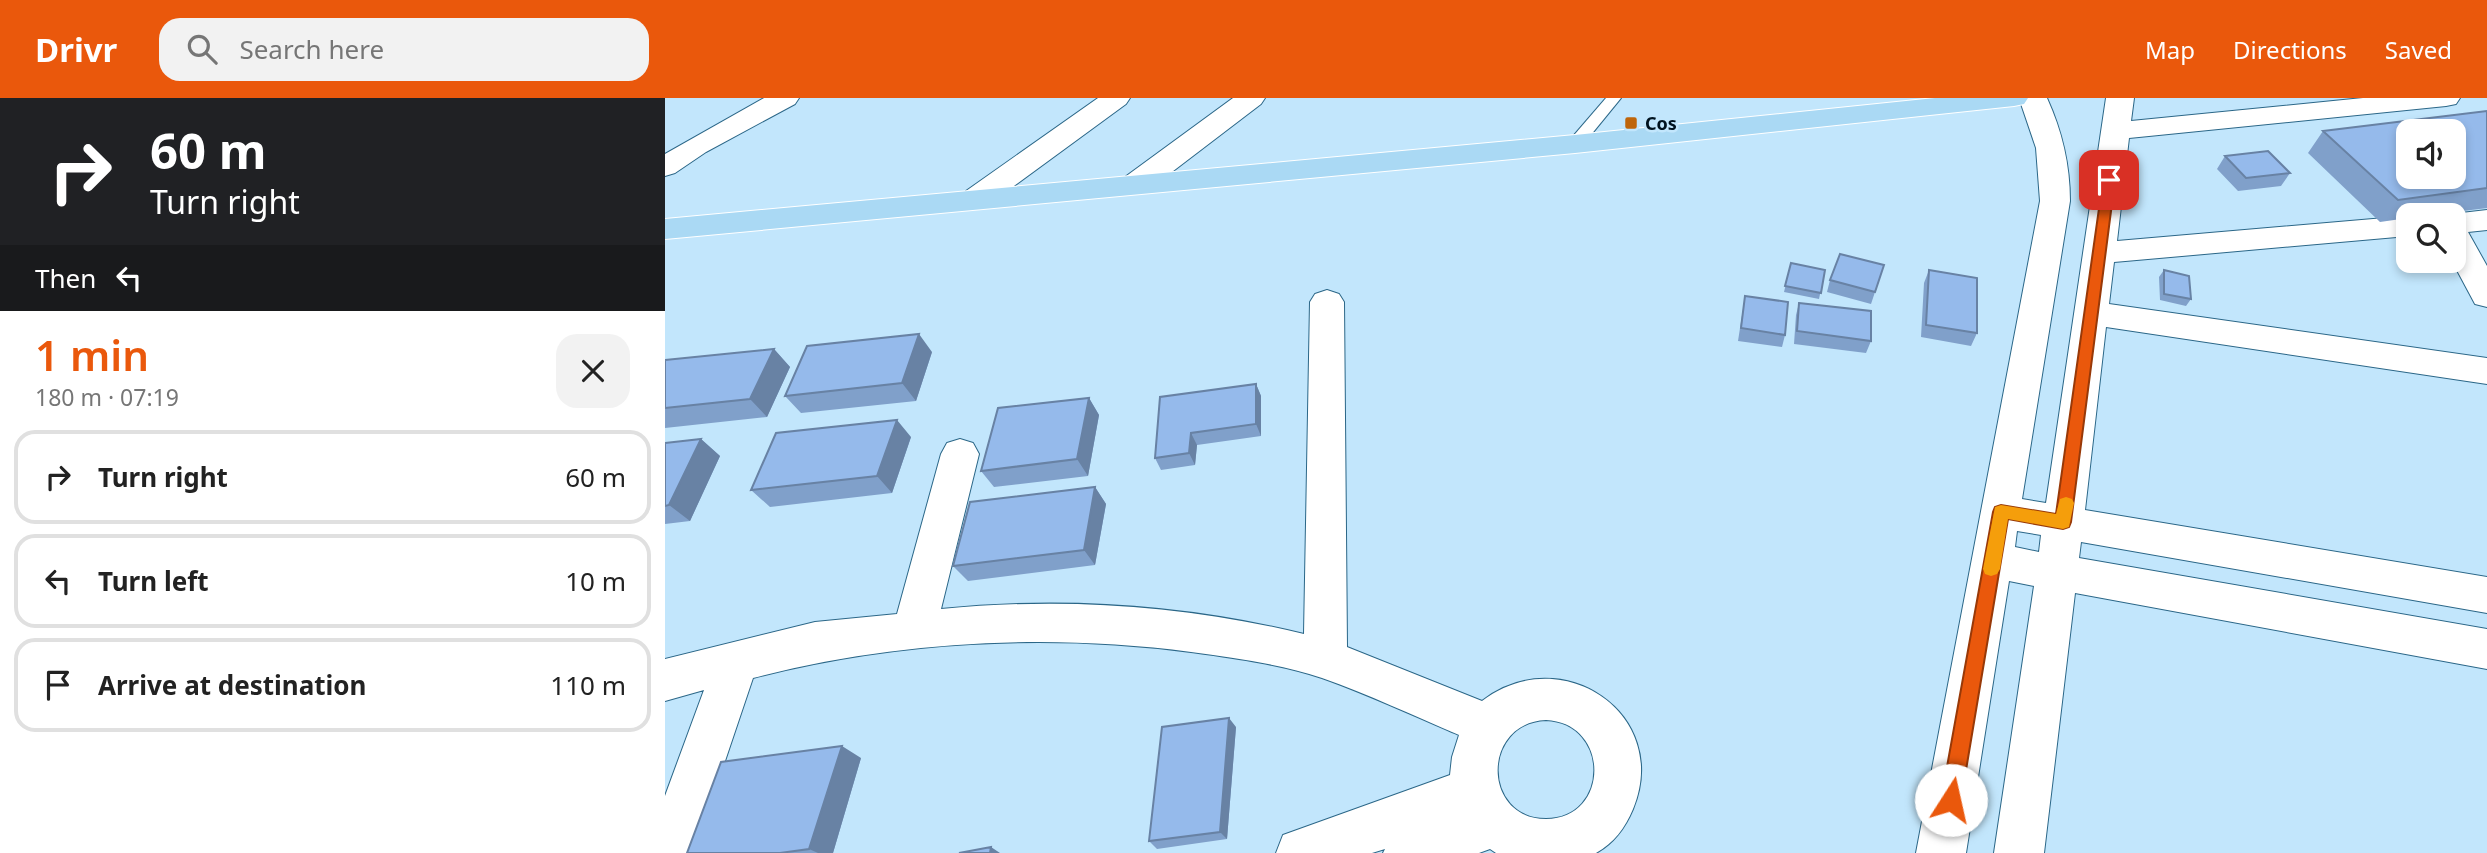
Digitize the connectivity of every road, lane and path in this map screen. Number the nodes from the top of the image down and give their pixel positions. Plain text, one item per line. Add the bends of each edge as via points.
1 (785, 98) edge
2 (1116, 98) edge
3 (1251, 98) edge
4 (1614, 98) edge
5 (2014, 98) edge
6 (2033, 98) edge
7 (2446, 98) edge
8 (2117, 115) edge
9 (1575, 144) junction
10 (665, 167) edge
11 (1136, 184) junction
12 (977, 198) junction
13 (2487, 219) edge
14 (2466, 221) edge
15 (2396, 227) edge
16 (665, 229) edge
17 (2099, 253) junction
18 (2466, 256) edge
19 (2487, 296) edge
20 (1327, 302) dead end
21 (2091, 313) junction
22 (2487, 371) edge
23 (961, 454) dead end
24 (2001, 512) junction
25 (2063, 522) junction
26 (1993, 561) junction
27 (2056, 573) junction
28 (2487, 595) edge
29 (914, 630) junction
30 (2487, 649) edge
31 (1325, 659) junction
32 (737, 660) junction
33 (665, 680) edge
34 (1490, 726) junction
35 (1507, 827) edge
36 (669, 853) edge
37 (1301, 853) edge
38 (1408, 853) edge
39 (1941, 853) edge
40 (2019, 853) edge

1 - 10 street
2 - 12 street
3 - 11 street
4 - 9 lane
5 - 9 main road
6 - 24 street via 2054,160 2055,201
7 - 8 street
8 - 17 street
9 - 11 main road
11 - 12 main road
12 - 16 main road
13 - 14 street
15 - 17 street
17 - 21 street
18 - 19 street
20 - 31 street
21 - 22 street
21 - 25 street
23 - 29 street
24 - 25 street
24 - 26 street
25 - 27 street
25 - 28 street
26 - 27 street
26 - 39 street
27 - 30 street
27 - 40 street
29 - 31 street via 1002,622 1077,623 1249,640
29 - 32 street via 815,642
31 - 34 street
32 - 33 street
32 - 36 street
34 - 35 street via 1472,771
34 - 35 street via 1509,710 1531,701 1555,699 1578,705 1598,718 1619,756 1620,779 1613,802 1579,835 1556,843
35 - 37 street via 1406,817
35 - 38 street

